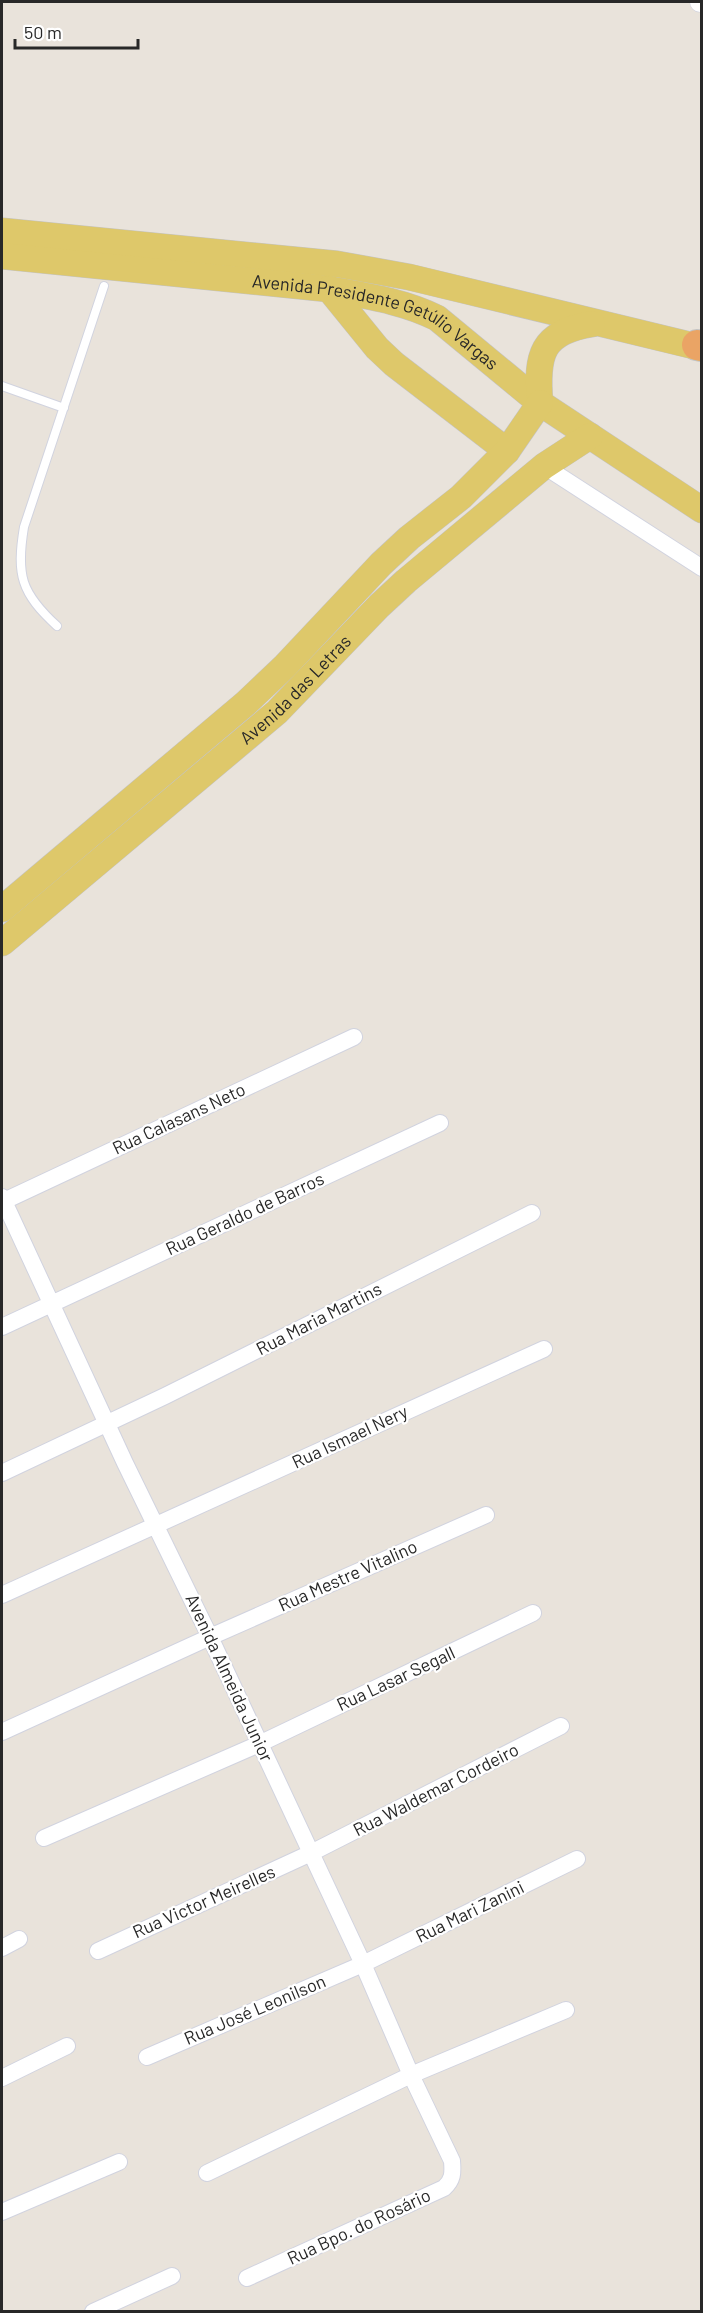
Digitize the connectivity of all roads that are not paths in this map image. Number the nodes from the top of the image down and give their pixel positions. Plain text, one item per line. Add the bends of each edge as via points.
1 (2, 231) edge
2 (2, 256) edge
3 (132, 257) junction
4 (104, 286) dead end
5 (329, 289) junction
6 (599, 323) junction
7 (700, 347) edge
8 (2, 386) edge
9 (540, 403) junction
10 (64, 408) junction
11 (590, 436) junction
12 (507, 451) junction
13 (544, 466) junction
14 (702, 510) edge
15 (702, 567) edge
16 (57, 626) dead end
17 (2, 909) edge
18 (2, 943) edge
19 (354, 1037) dead end
20 (440, 1123) dead end
21 (2, 1200) edge
22 (532, 1213) dead end
23 (50, 1306) junction
24 (2, 1327) edge
25 (544, 1349) dead end
26 (106, 1423) junction
27 (2, 1473) edge
28 (486, 1515) dead end
29 (157, 1526) junction
30 (2, 1595) edge
31 (532, 1613) dead end
32 (210, 1637) junction
33 (561, 1726) dead end
34 (2, 1732) edge
35 (259, 1744) junction
36 (44, 1838) dead end
37 (311, 1853) junction
38 (577, 1859) dead end
39 (19, 1939) dead end
40 (2, 1948) edge
41 (98, 1951) dead end
42 (363, 1964) junction
43 (566, 2010) dead end
44 (67, 2046) dead end
45 (147, 2057) dead end
46 (411, 2075) junction
47 (2, 2078) edge
48 (452, 2161) joint
49 (119, 2162) dead end
50 (207, 2173) dead end
51 (2, 2212) edge
52 (172, 2276) dead end
53 (246, 2278) dead end
54 (93, 2312) edge

1 - 3 main road, Avenida Presidente Getúlio Vargas
2 - 3 main road, Avenida Presidente Getúlio Vargas
3 - 5 main road, Avenida Presidente Getúlio Vargas
3 - 6 main road, Avenida Presidente Getúlio Vargas via 337,264 409,277
4 - 10 lane
5 - 9 main road, Avenida Presidente Getúlio Vargas via 417,308 437,318
5 - 12 main road via 376,348
6 - 7 main road, Avenida Presidente Getúlio Vargas
6 - 9 main road via 561,332 541,355
8 - 10 lane
9 - 11 main road, Avenida Presidente Getúlio Vargas
9 - 12 main road, Avenida das Letras
10 - 16 lane via 24,527 20,555 28,595
11 - 13 main road, Avenida das Letras
11 - 14 main road, Avenida Presidente Getúlio Vargas
12 - 17 main road, Avenida das Letras via 381,564 246,703
13 - 15 street
13 - 18 main road, Avenida das Letras via 406,580 277,712
19 - 21 street, Rua Calasans Neto
20 - 23 street, Rua Geraldo de Barros
21 - 23 street, Avenida Almeida Junior
22 - 26 street, Rua Maria Martins
23 - 24 street, Rua Geraldo de Barros
23 - 26 street, Avenida Almeida Junior
25 - 29 street, Rua Ismael Nery
26 - 27 street, Rua Maria Martins
26 - 29 street, Avenida Almeida Junior
28 - 32 street, Rua Mestre Vitalino
29 - 30 street, Rua Ismael Nery
29 - 32 street, Avenida Almeida Junior
31 - 35 street, Rua Lasar Segall
32 - 34 street, Rua Mestre Vitalino
32 - 35 street, Avenida Almeida Junior
33 - 37 street, Rua Waldemar Cordeiro
35 - 36 street, Rua Lasar Segall
35 - 37 street, Avenida Almeida Junior
37 - 41 street, Rua Victor Meirelles
37 - 42 street, Avenida Almeida Junior
38 - 42 street, Rua Mari Zanini
39 - 40 street
42 - 45 street, Rua José Leonilson
42 - 46 street, Avenida Almeida Junior
43 - 46 street
44 - 47 street
46 - 48 street, Avenida Almeida Junior
46 - 50 street
48 - 53 street, Rua Bpo. do Rosário via 450,2183 444,2188
49 - 51 street
52 - 54 street

